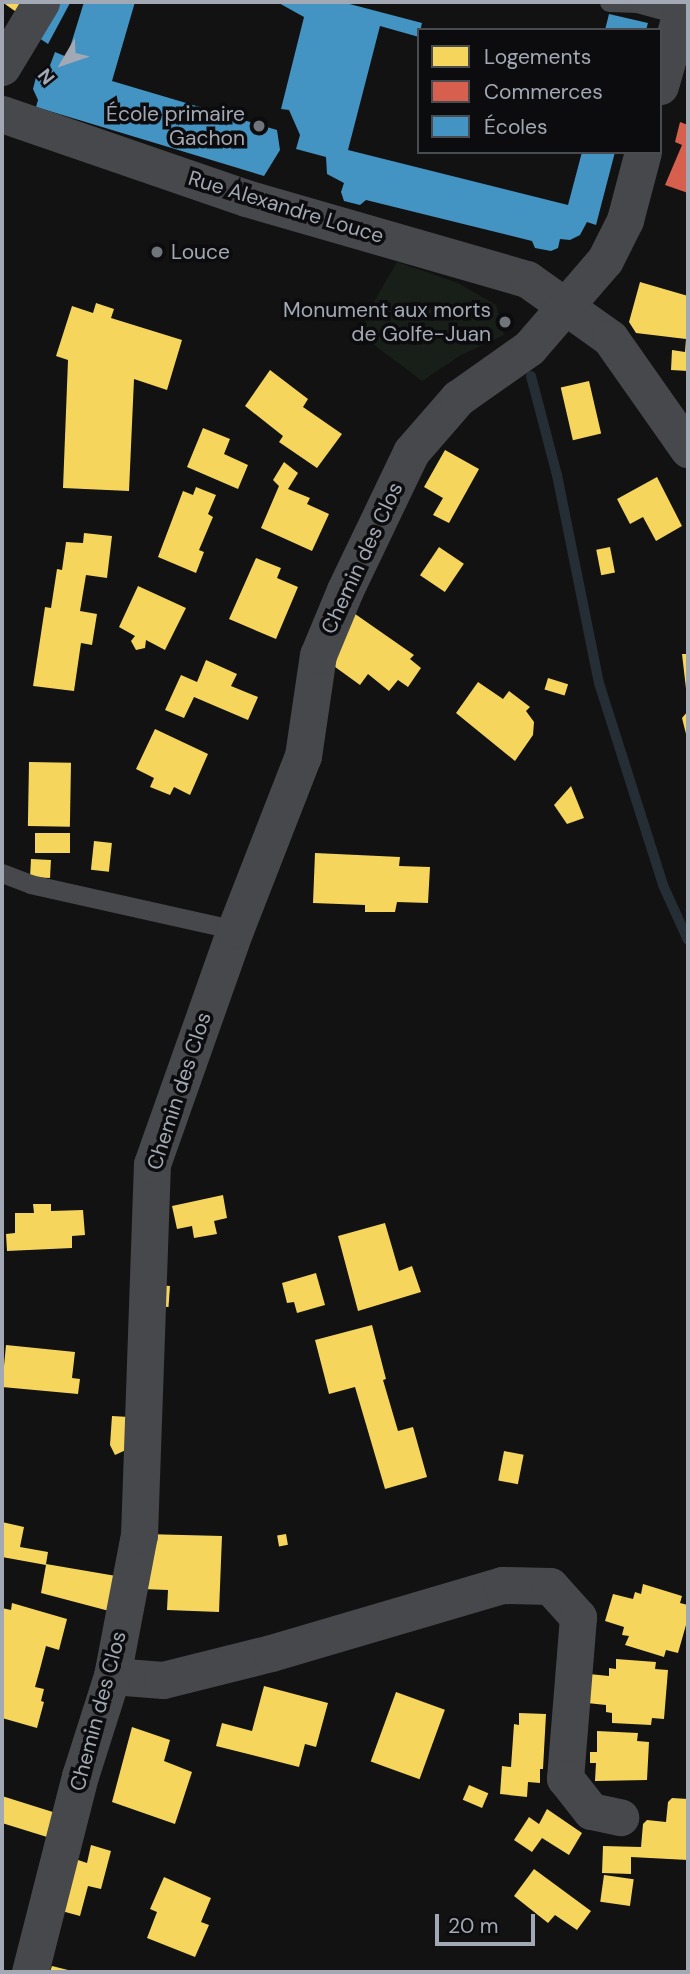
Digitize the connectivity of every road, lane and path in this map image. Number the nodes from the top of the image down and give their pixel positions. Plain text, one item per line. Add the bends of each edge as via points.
1 (41, 2) edge
2 (609, 2) edge
3 (683, 8) edge
4 (2, 68) edge
5 (671, 78) edge
6 (2, 114) edge
7 (642, 154) edge
8 (568, 305) junction
9 (688, 449) edge
10 (2, 873) edge
11 (234, 930) junction
12 (112, 1676) junction
13 (620, 1817) dead end
14 (30, 1972) edge

1 - 4 street
2 - 3 lane
3 - 5 street
6 - 8 street, Rue Alexandre Louce via 246,198 527,279
7 - 8 street, Chemin des Clos via 625,220 605,260
8 - 9 street, Rue Alexandre Louce via 610,338
8 - 11 street, Chemin des Clos via 529,348 458,398 411,452 318,655 303,756
10 - 11 lane via 30,884
11 - 12 street, Chemin des Clos via 152,1164 139,1535
12 - 13 street via 163,1680 271,1654 502,1585 550,1586 578,1617 565,1778 591,1811
12 - 14 street, Chemin des Clos via 80,1776

